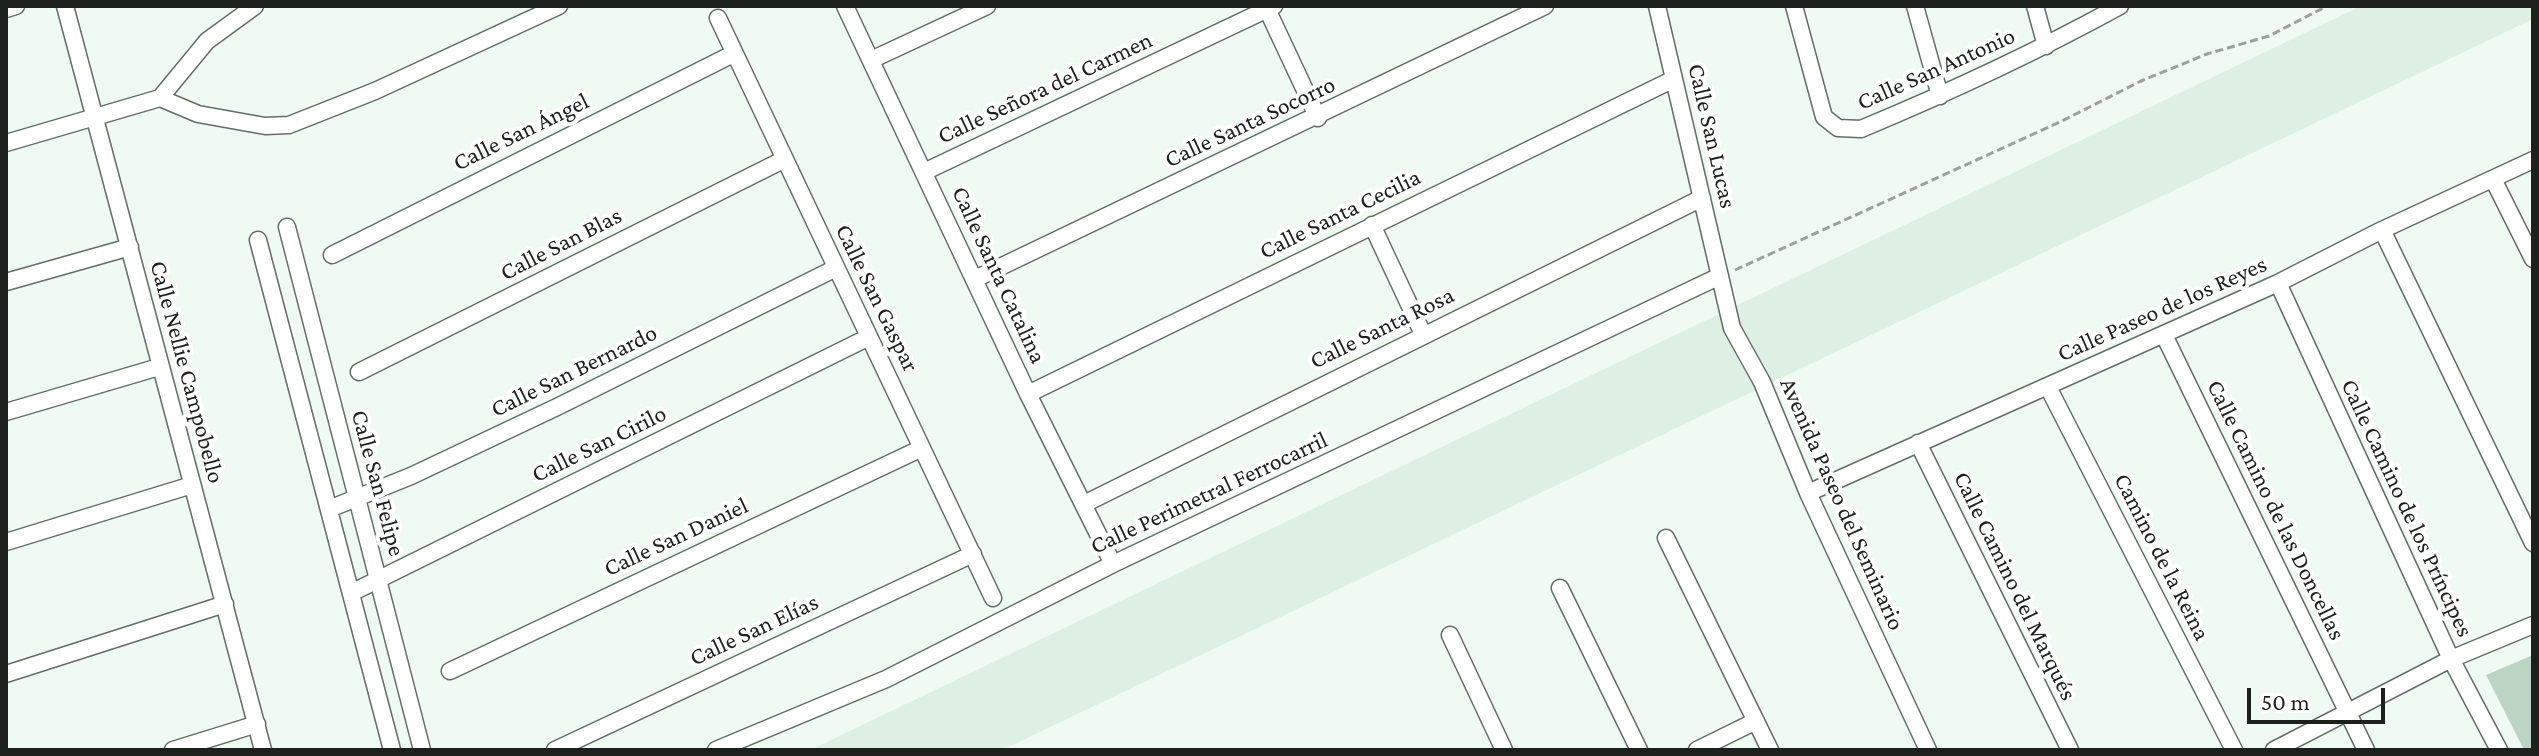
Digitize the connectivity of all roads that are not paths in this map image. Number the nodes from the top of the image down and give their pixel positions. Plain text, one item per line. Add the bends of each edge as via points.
1 (16, 6) edge
2 (65, 6) edge
3 (255, 6) edge
4 (559, 6) edge
5 (845, 6) edge
6 (985, 6) edge
7 (1545, 6) edge
8 (1657, 6) edge
9 (1794, 6) edge
10 (1915, 6) edge
11 (2035, 6) edge
12 (2120, 6) edge
13 (1271, 8) edge
14 (6, 9) edge
15 (718, 18) dead end
16 (2046, 46) junction
17 (733, 54) junction
18 (871, 60) junction
19 (1674, 79) junction
20 (1940, 96) junction
21 (160, 98) junction
22 (95, 117) junction
23 (1318, 118) junction
24 (6, 143) edge
25 (785, 159) junction
26 (2533, 160) edge
27 (924, 172) junction
28 (2493, 179) junction
29 (1702, 198) junction
30 (1372, 225) junction
31 (287, 227) dead end
32 (2382, 230) junction
33 (258, 240) dead end
34 (130, 247) junction
35 (332, 255) dead end
36 (2533, 259) edge
37 (836, 268) junction
38 (1720, 276) junction
39 (975, 279) junction
40 (6, 282) edge
41 (2278, 283) junction
42 (1423, 334) junction
43 (2164, 335) junction
44 (869, 337) junction
45 (159, 367) junction
46 (359, 372) dead end
47 (2048, 387) junction
48 (1028, 394) junction
49 (6, 412) edge
50 (1918, 443) junction
51 (922, 448) junction
52 (192, 485) junction
53 (1808, 493) junction
54 (358, 499) junction
55 (1084, 504) junction
56 (329, 509) junction
57 (1666, 538) dead end
58 (6, 542) edge
59 (2533, 543) edge
60 (973, 554) junction
61 (1113, 564) junction
62 (378, 580) junction
63 (1560, 588) dead end
64 (351, 593) junction
65 (993, 598) dead end
66 (225, 604) junction
67 (2533, 625) edge
68 (1450, 635) dead end
69 (2451, 659) junction
70 (450, 671) dead end
71 (6, 674) edge
72 (2347, 713) junction
73 (1756, 721) junction
74 (257, 724) junction
75 (173, 750) edge
76 (263, 750) edge
77 (392, 750) edge
78 (422, 750) edge
79 (555, 750) edge
80 (716, 750) edge
81 (1504, 750) edge
82 (1639, 750) edge
83 (1697, 750) edge
84 (1770, 750) edge
85 (1928, 750) edge
86 (2070, 750) edge
87 (2234, 750) edge
88 (2274, 750) edge
89 (2366, 750) edge
90 (2499, 750) edge

1 - 14 street
2 - 22 street, Calle Nellie Campobello
3 - 21 street via 207,41
4 - 21 street via 289,125 198,114
5 - 18 street, Calle Santa Catalina
6 - 18 street
7 - 23 street, Calle Santa Socorro
8 - 19 street, Calle San Lucas
9 - 20 street, Calle San Antonio via 1824,117 1847,130 1861,129
10 - 20 street
11 - 16 street
12 - 16 street, Calle San Antonio
13 - 23 street
13 - 27 street, Calle Señora del Carmen
15 - 17 street, Calle San Gaspar
16 - 20 street, Calle San Antonio
17 - 25 street, Calle San Gaspar
17 - 35 street, Calle San Ángel
18 - 27 street, Calle Santa Catalina
19 - 29 street, Calle San Lucas
19 - 30 street, Calle Santa Cecilia
21 - 22 street
22 - 24 street
22 - 34 street, Calle Nellie Campobello
23 - 39 street, Calle Santa Socorro
25 - 37 street, Calle San Gaspar
25 - 46 street, Calle San Blas
26 - 28 street, Calle Paseo de los Reyes
27 - 39 street, Calle Santa Catalina
28 - 32 street, Calle Paseo de los Reyes
28 - 36 street
29 - 38 street, Calle San Lucas
29 - 42 street, Calle Santa Rosa
30 - 42 street
30 - 48 street, Calle Santa Cecilia
31 - 54 street, Calle San Felipe
32 - 41 street, Calle Paseo de los Reyes
32 - 59 street
33 - 56 street
34 - 40 street
34 - 45 street, Calle Nellie Campobello
37 - 44 street, Calle San Gaspar
37 - 54 street, Calle San Bernardo
38 - 53 street, Avenida Paseo del Seminario via 1732,328 1762,382
38 - 61 street, Calle Perimetral Ferrocarril
39 - 48 street, Calle Santa Catalina
41 - 43 street, Calle Paseo de los Reyes
41 - 69 street, Calle Camino de los Príncipes
42 - 55 street, Calle Santa Rosa
43 - 47 street, Calle Paseo de los Reyes
43 - 72 street, Calle Camino de las Doncellas
44 - 51 street, Calle San Gaspar
44 - 62 street, Calle San Cirilo
45 - 49 street
45 - 52 street, Calle Nellie Campobello
47 - 50 street, Calle Paseo de los Reyes
47 - 87 street, Camino de la Reina
48 - 55 street, Calle Santa Catalina
50 - 53 street, Calle Paseo de los Reyes
50 - 86 street, Calle Camino del Marqués
51 - 60 street, Calle San Gaspar
51 - 70 street, Calle San Daniel
52 - 58 street
52 - 66 street, Calle Nellie Campobello
53 - 85 street, Avenida Paseo del Seminario
54 - 56 street, Calle San Bernardo
54 - 62 street, Calle San Felipe
55 - 61 street, Calle Santa Catalina
56 - 64 street
57 - 73 street
60 - 65 street, Calle San Gaspar
60 - 79 street, Calle San Elías
61 - 80 street, Calle Perimetral Ferrocarril via 876,683
62 - 64 street, Calle San Cirilo
62 - 78 street, Calle San Felipe
63 - 82 street
64 - 77 street
66 - 71 street
66 - 74 street, Calle Nellie Campobello
67 - 69 street
68 - 81 street
69 - 72 street
69 - 90 street, Calle Camino de los Príncipes
72 - 88 street
72 - 89 street, Calle Camino de las Doncellas
73 - 83 street
73 - 84 street
74 - 75 street
74 - 76 street, Calle Nellie Campobello

